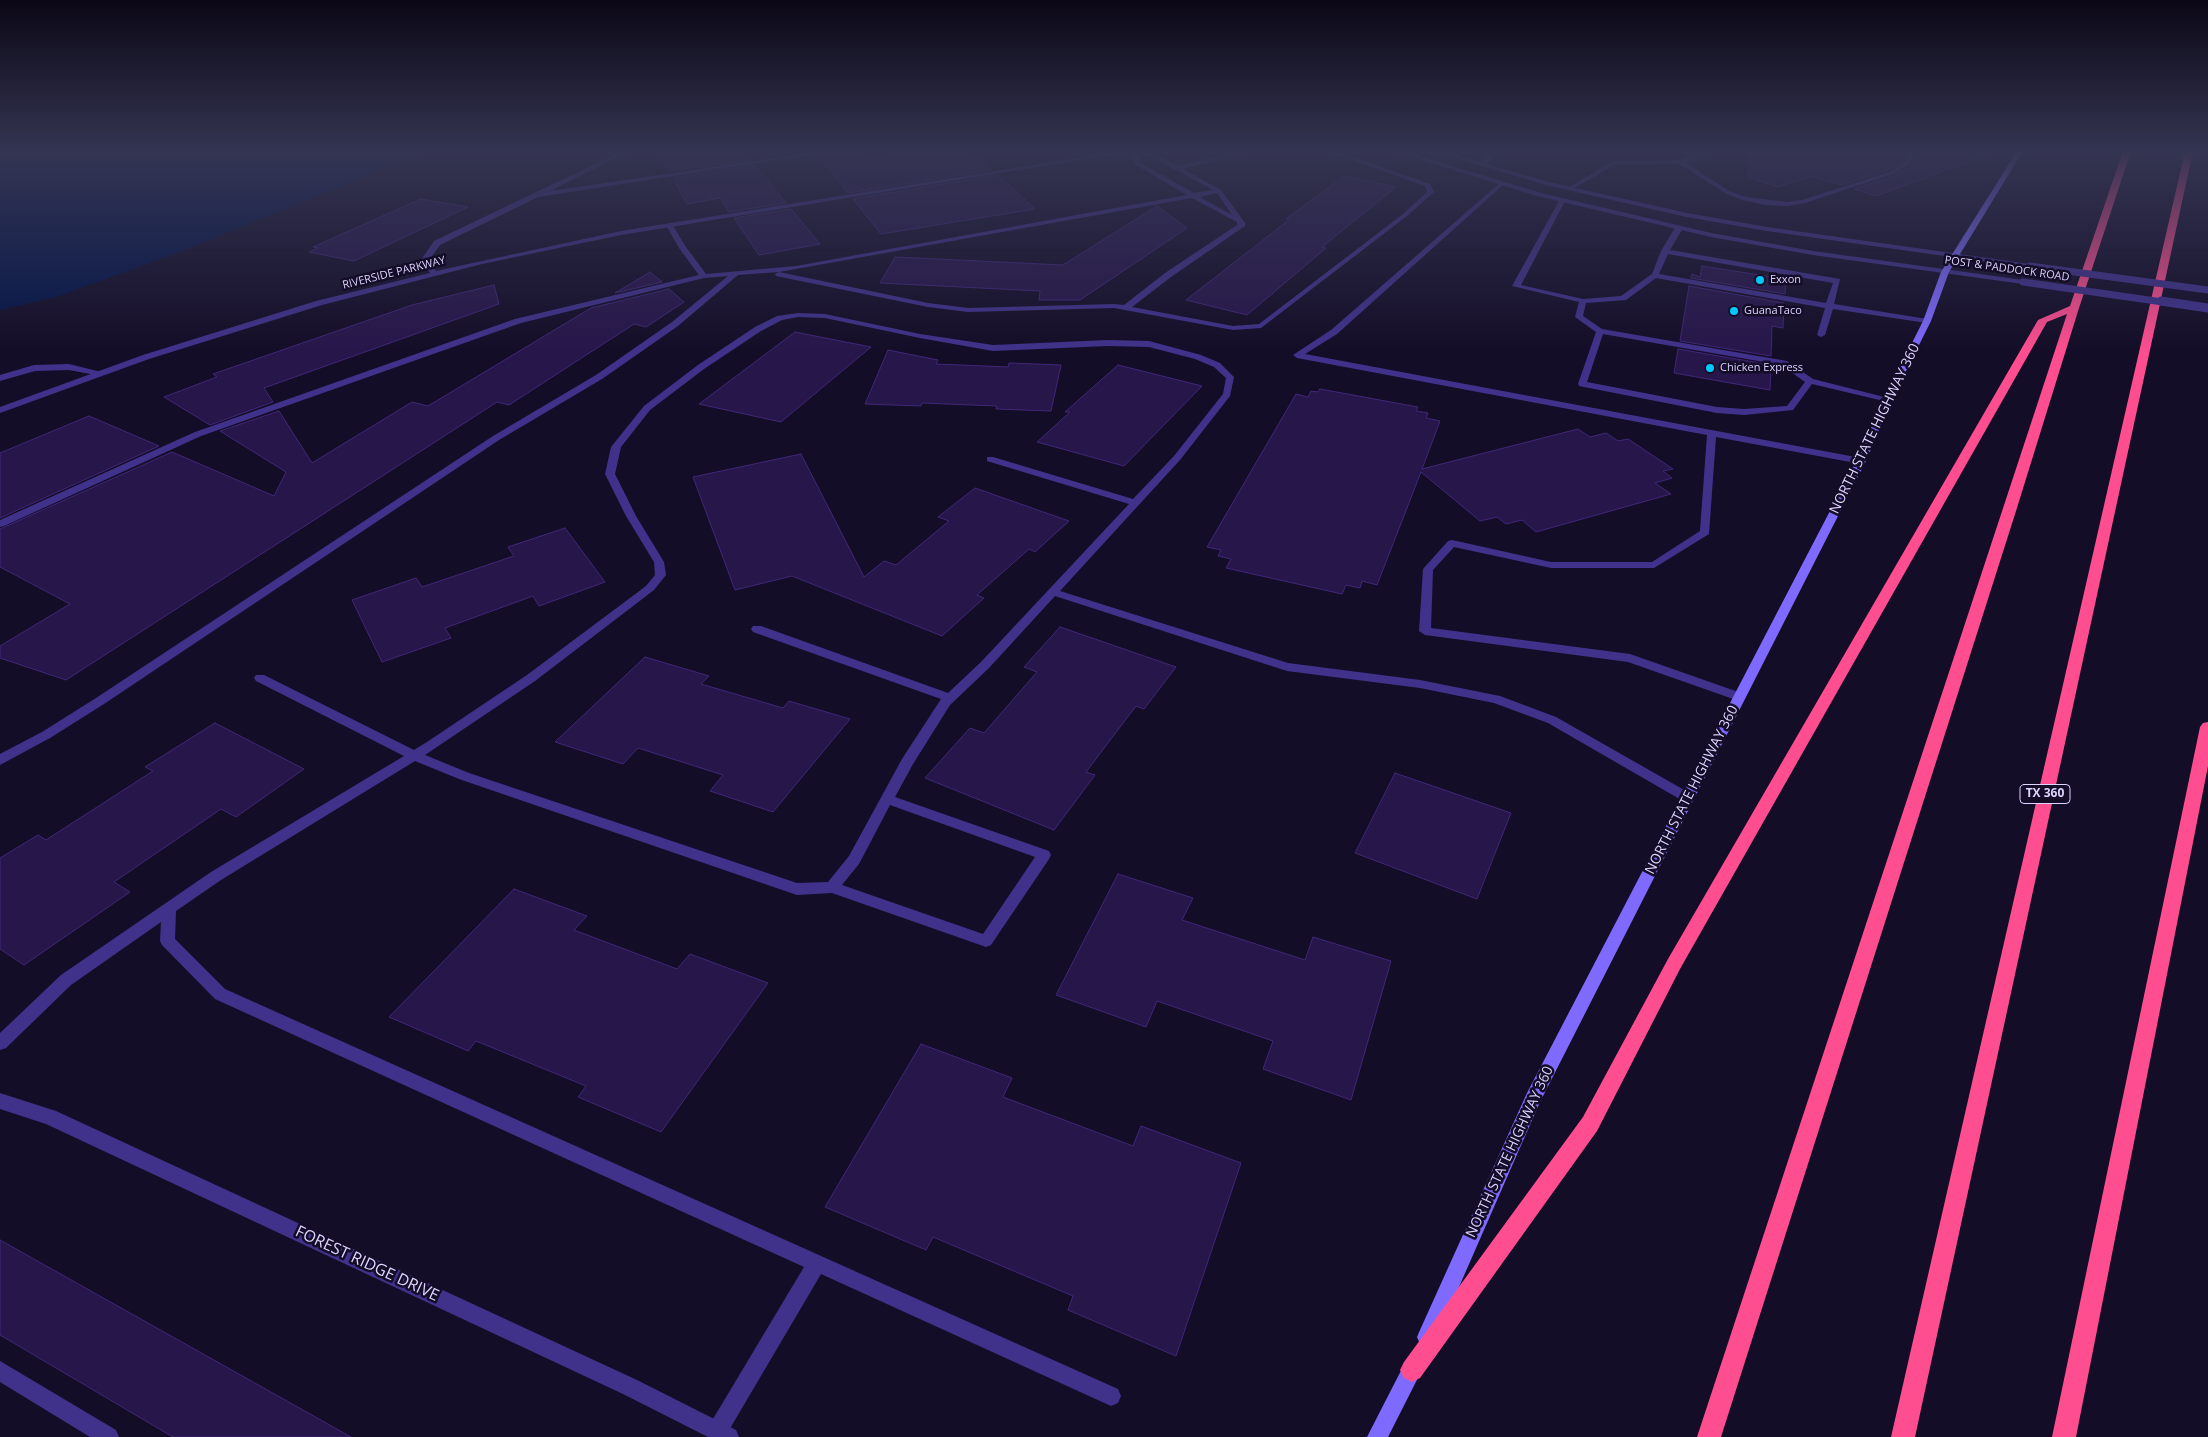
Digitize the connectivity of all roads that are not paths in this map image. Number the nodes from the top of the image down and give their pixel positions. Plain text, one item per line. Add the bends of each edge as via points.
1 (487, 218) edge
2 (714, 218) edge
3 (1071, 218) edge
4 (1233, 218) edge
5 (1237, 218) edge
6 (1403, 218) edge
7 (1463, 218) edge
8 (1553, 218) edge
9 (1636, 218) edge
10 (1704, 218) edge
11 (1978, 218) edge
12 (2104, 218) edge
13 (2174, 218) edge
14 (1239, 221) junction
15 (670, 225) junction
16 (1679, 228) junction
17 (1664, 251) junction
18 (1954, 256) junction
19 (764, 271) junction
20 (1945, 272) junction
21 (736, 273) junction
22 (434, 274) junction
23 (1655, 275) junction
24 (704, 276) junction
25 (2208, 290) edge
26 (1583, 301) junction
27 (1829, 306) junction
28 (1127, 308) junction
29 (2074, 308) junction
30 (2208, 308) edge
31 (1926, 321) junction
32 (1600, 331) junction
33 (1822, 335) dead end
34 (102, 373) junction
35 (0, 378) edge
36 (1810, 382) junction
37 (1888, 399) junction
38 (0, 410) edge
39 (1712, 433) junction
40 (990, 459) dead end
41 (1861, 461) junction
42 (1136, 503) junction
43 (0, 524) edge
44 (1053, 592) junction
45 (757, 629) dead end
46 (260, 678) dead end
47 (1740, 697) junction
48 (950, 698) junction
49 (2208, 727) edge
50 (414, 756) junction
51 (0, 760) edge
52 (1688, 798) junction
53 (887, 799) junction
54 (832, 887) junction
55 (169, 909) junction
56 (0, 1043) edge
57 (0, 1101) edge
58 (817, 1263) junction
59 (0, 1370) edge
60 (1412, 1370) junction
61 (1112, 1396) dead end
62 (723, 1434) edge
63 (109, 1437) edge
64 (1377, 1437) edge
65 (1709, 1437) edge
66 (1903, 1437) edge
67 (2064, 1437) edge

1 - 22 street via 436,243 424,260
2 - 15 street, RIVERSIDE PARKWAY
3 - 19 street
4 - 14 street
5 - 14 street
6 - 28 street via 1261,326 1233,328
7 - 39 street via 1334,332 1297,355
8 - 26 street via 1516,286
9 - 16 street, POST & PADDOCK ROAD
10 - 18 street, POST & PADDOCK ROAD
11 - 18 main road, NORTH STATE HIGHWAY 360
12 - 29 highway
13 - 66 highway, TX 360
14 - 28 street via 1241,226 1236,230 1168,275
15 - 22 street, RIVERSIDE PARKWAY via 555,246
15 - 24 street
16 - 17 street
16 - 20 street, POST & PADDOCK ROAD via 1813,253
17 - 23 street
17 - 27 street via 1838,281
18 - 20 main road, NORTH STATE HIGHWAY 360
18 - 25 street, POST & PADDOCK ROAD, bridge
19 - 21 street
19 - 28 street via 928,305 968,310
20 - 30 street, POST & PADDOCK ROAD, bridge
20 - 31 main road, NORTH STATE HIGHWAY 360
21 - 24 street
21 - 51 street via 675,324 599,377 496,438 100,701
22 - 34 street, RIVERSIDE PARKWAY via 319,303
23 - 26 street via 1623,298
23 - 27 street
24 - 43 street via 518,321 198,434
26 - 32 street via 1579,317
27 - 31 street
27 - 33 street
29 - 60 highway via 2043,320 1674,964 1590,1124
29 - 65 highway
31 - 37 main road, NORTH STATE HIGHWAY 360
32 - 36 street via 1784,363
32 - 36 street via 1582,384 1717,410 1771,411 1790,408
34 - 35 street via 69,367 34,368
34 - 38 street, RIVERSIDE PARKWAY
36 - 37 street
37 - 41 main road, NORTH STATE HIGHWAY 360
39 - 41 street
39 - 47 street via 1705,532 1654,565 1550,565 1452,544 1428,569 1425,631 1630,658
40 - 42 street
41 - 47 main road, NORTH STATE HIGHWAY 360
42 - 44 street
42 - 50 street via 1177,458 1227,394 1230,377 1217,365 1149,344 993,348 825,316 780,318 701,367 647,408 616,447 610,474 659,562 661,575 650,588 531,678
44 - 48 street
44 - 52 street via 1287,667 1420,684 1496,699 1552,720
45 - 48 street
46 - 50 street
47 - 52 main road, NORTH STATE HIGHWAY 360
48 - 53 street via 907,762
49 - 67 highway
50 - 54 street via 510,792 797,889
50 - 55 street via 216,876
52 - 60 main road, NORTH STATE HIGHWAY 360 via 1534,1098
53 - 54 street via 854,860
53 - 54 street via 1044,855 986,941
55 - 56 street via 66,980
55 - 58 street via 167,941 220,994
57 - 62 street, FOREST RIDGE DRIVE via 50,1117 630,1386
58 - 61 street
58 - 62 street
59 - 63 street
60 - 64 main road, NORTH STATE HIGHWAY 360

